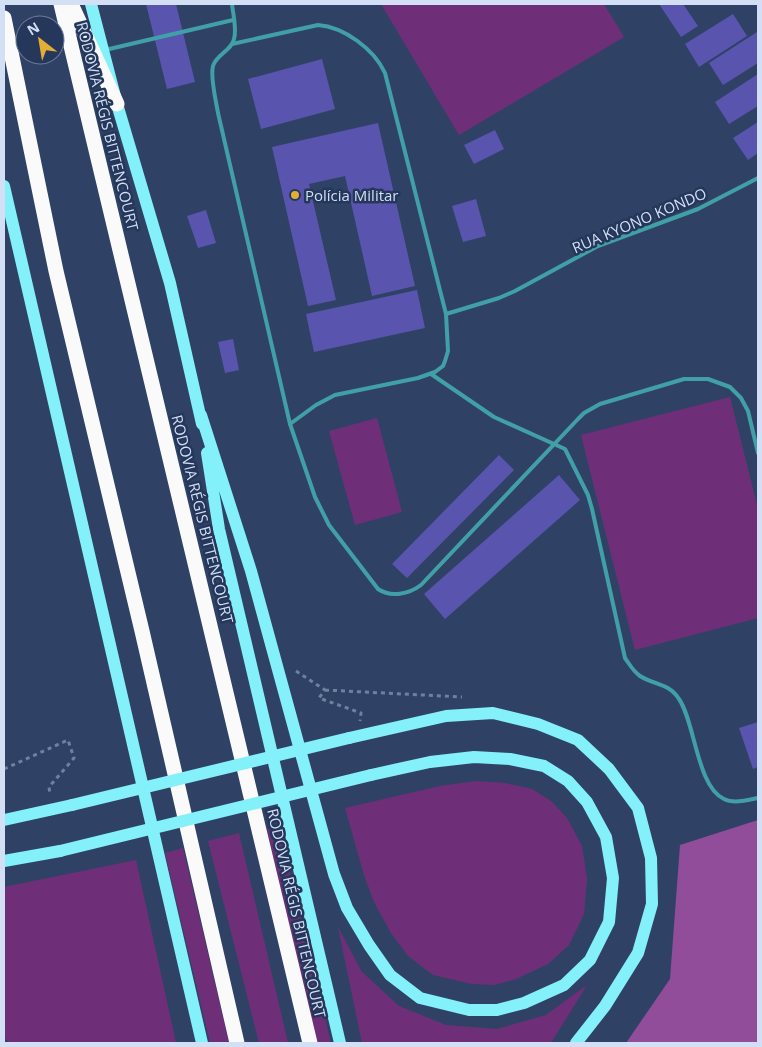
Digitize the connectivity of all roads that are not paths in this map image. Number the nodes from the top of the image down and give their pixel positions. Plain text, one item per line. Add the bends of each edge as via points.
1 (61, 4) edge
2 (71, 4) edge
3 (91, 4) edge
4 (232, 4) edge
5 (4, 18) edge
6 (233, 20) junction
7 (232, 44) junction
8 (103, 51) junction
9 (117, 104) junction
10 (758, 178) edge
11 (4, 186) edge
12 (446, 314) junction
13 (432, 374) junction
14 (201, 415) junction
15 (290, 424) junction
16 (554, 444) junction
17 (758, 453) edge
18 (758, 798) edge
19 (4, 820) edge
20 (4, 861) edge
21 (202, 1043) edge
22 (236, 1043) edge
23 (310, 1043) edge
24 (340, 1043) edge
25 (576, 1043) edge

1 - 23 highway, RODOVIA RÉGIS BITTENCOURT
2 - 9 highway
3 - 8 main road
4 - 6 lane
5 - 22 highway via 56,271
6 - 7 lane
6 - 8 lane
7 - 12 lane via 327,25 347,33 376,58 389,90
7 - 15 lane via 216,59 212,72 218,112
8 - 9 main road
9 - 14 main road via 170,283
10 - 12 lane, RUA KYONO KONDO via 698,209 598,246 499,298
11 - 21 main road
12 - 13 lane via 447,356 443,366
13 - 15 lane via 335,395
13 - 16 lane via 494,417
14 - 20 main road, bridge via 251,570 334,874 347,908 390,975 420,998 469,1010 497,1010 524,1003 564,985 590,960 609,922 613,878 606,837 587,802 568,781 544,766 510,759 474,756 430,762 371,775 60,851
14 - 24 main road via 219,529
15 - 16 lane via 329,525 378,589 397,594 421,585
16 - 17 lane via 584,412 600,404 684,379 700,378 724,384 741,398 748,411
16 - 18 lane via 565,449 588,495 625,658 642,677 665,686 680,699 713,790 724,799 737,802
19 - 25 main road, bridge via 446,716 493,713 538,724 578,740 610,769 638,808 651,858 652,904 638,952 605,1006

